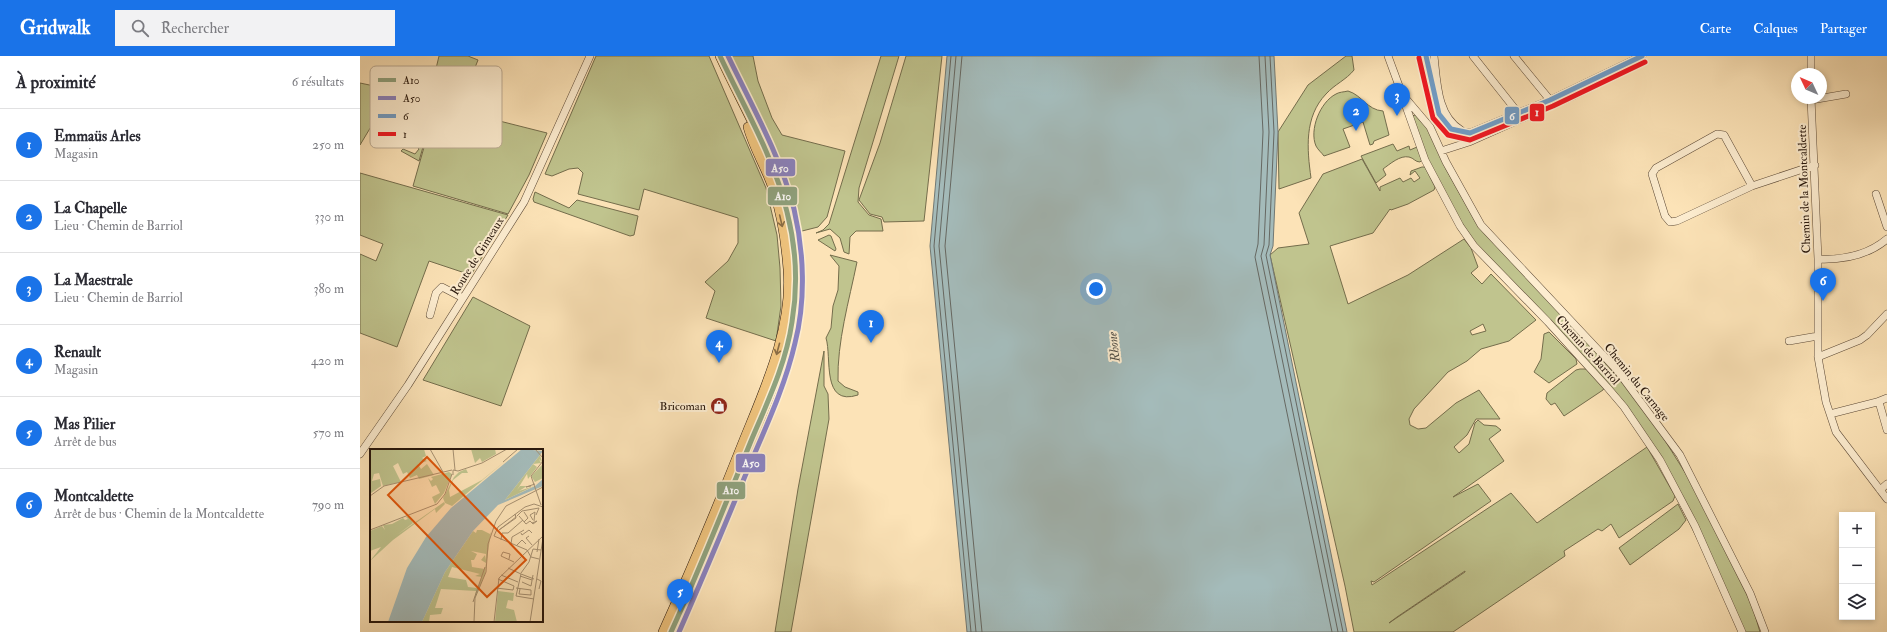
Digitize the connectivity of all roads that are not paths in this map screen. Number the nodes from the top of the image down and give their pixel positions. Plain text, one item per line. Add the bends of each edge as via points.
1 (590, 56) edge
2 (720, 56) edge
3 (1388, 56) edge
4 (1426, 56) edge
5 (1434, 56) edge
6 (1473, 56) edge
7 (1514, 56) edge
8 (1811, 56) edge
9 (1640, 57) edge
10 (1811, 68) edge
11 (1402, 94) junction
12 (1846, 94) dead end
13 (1827, 97) edge
14 (1550, 100) junction
15 (742, 104) junction
16 (1811, 104) edge
17 (1518, 114) junction
18 (1467, 133) junction
19 (1468, 142) junction
20 (1441, 151) junction
21 (1814, 165) junction
22 (1752, 186) junction
23 (1876, 194) dead end
24 (1887, 227) edge
25 (1887, 239) edge
26 (1818, 259) junction
27 (463, 298) junction
28 (1887, 314) edge
29 (430, 315) dead end
30 (1818, 336) junction
31 (1789, 341) dead end
32 (1818, 357) junction
33 (1887, 398) edge
34 (1879, 402) junction
35 (1830, 414) junction
36 (1887, 430) edge
37 (360, 454) edge
38 (1887, 484) edge
39 (1880, 490) junction
40 (1887, 499) edge
41 (663, 632) edge
42 (671, 632) edge
43 (1742, 632) edge
44 (1765, 632) edge

1 - 27 street, Route de Gimeaux via 524,202
2 - 15 main road
3 - 11 street, Chemin de Barriol
4 - 18 street via 1439,114 1451,129
5 - 18 street via 1444,112 1452,123
6 - 17 street
7 - 14 street
8 - 10 street
9 - 14 street
9 - 19 street via 1629,68 1575,95
11 - 20 street, Chemin du Carnage via 1430,127
11 - 43 street, Chemin de Barriol via 1411,113 1425,160 1460,226 1474,246 1607,387 1624,407 1660,460 1695,526
12 - 13 street
14 - 17 street
15 -> 41 main road via 749,130 774,192 784,235 788,270 786,308 772,370
15 - 42 main road via 766,154 787,211 793,240 795,277 792,325 774,383 722,514
16 - 21 street, Chemin de la Montcaldette
17 - 18 street
18 - 19 street
19 - 20 street
20 - 44 street, Chemin du Carnage via 1481,225 1617,370 1680,455 1750,593
21 - 22 street
21 - 26 street, Chemin de la Montcaldette
22 - 22 street via 1724,135 1716,134 1656,168 1652,174 1665,216 1670,222
23 - 24 street
25 - 26 street via 1880,245 1853,257
26 - 30 street, Chemin de la Montcaldette
27 - 29 street via 442,288 436,293
27 - 37 street, Route de Gimeaux
28 - 32 street via 1867,336
30 - 31 street
30 - 32 street, Chemin de la Montcaldette
32 - 35 street, Chemin de la Montcaldette
33 - 34 street
34 - 35 street
34 - 36 street
35 - 39 street, Chemin de la Montcaldette via 1836,432
38 - 39 street
39 - 40 street, Chemin de la Montcaldette

